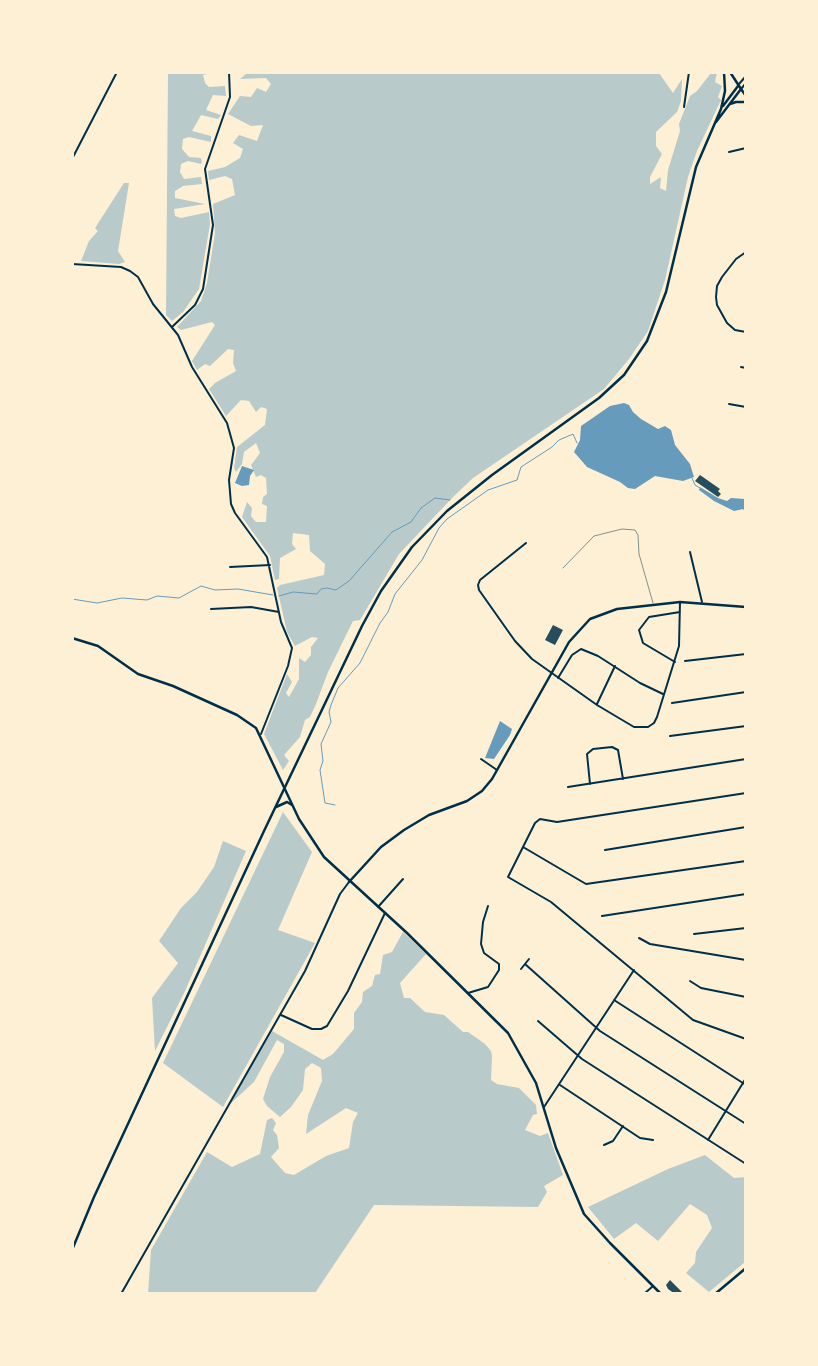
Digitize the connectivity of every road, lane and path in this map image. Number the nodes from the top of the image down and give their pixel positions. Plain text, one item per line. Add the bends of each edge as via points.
1 (117, 72) edge
2 (229, 72) edge
3 (689, 72) edge
4 (724, 72) edge
5 (730, 72) edge
6 (746, 76) edge
7 (746, 83) edge
8 (738, 85) junction
9 (741, 89) junction
10 (746, 96) edge
11 (746, 102) edge
12 (728, 105) junction
13 (684, 107) dead end
14 (721, 109) junction
15 (712, 129) junction
16 (746, 148) edge
17 (729, 152) dead end
18 (72, 159) edge
19 (746, 252) edge
20 (72, 264) edge
21 (172, 327) junction
22 (746, 332) edge
23 (740, 367) dead end
24 (746, 368) edge
25 (729, 404) dead end
26 (746, 407) edge
27 (526, 543) dead end
28 (690, 552) dead end
29 (270, 566) junction
30 (230, 567) dead end
31 (563, 568) dead end
32 (680, 602) junction
33 (702, 602) junction
34 (653, 604) junction
35 (746, 607) edge
36 (211, 608) dead end
37 (279, 612) junction
38 (680, 612) junction
39 (72, 638) edge
40 (746, 654) edge
41 (675, 662) junction
42 (685, 662) dead end
43 (615, 666) junction
44 (551, 673) junction
45 (558, 678) junction
46 (746, 692) edge
47 (664, 694) junction
48 (672, 703) dead end
49 (597, 705) junction
50 (746, 726) edge
51 (260, 734) junction
52 (670, 736) dead end
53 (746, 759) edge
54 (481, 760) dead end
55 (497, 770) junction
56 (623, 779) junction
57 (590, 784) junction
58 (568, 787) dead end
59 (285, 788) junction
60 (746, 793) edge
61 (293, 806) junction
62 (276, 807) junction
63 (746, 827) edge
64 (523, 848) junction
65 (605, 850) dead end
66 (746, 861) edge
67 (404, 879) dead end
68 (349, 882) junction
69 (746, 894) edge
70 (488, 906) dead end
71 (378, 907) junction
72 (385, 913) junction
73 (602, 916) dead end
74 (746, 928) edge
75 (694, 934) dead end
76 (639, 938) dead end
77 (529, 960) dead end
78 (746, 960) edge
79 (525, 964) junction
80 (521, 969) dead end
81 (634, 970) junction
82 (690, 981) dead end
83 (468, 993) junction
84 (746, 997) edge
85 (614, 1000) junction
86 (280, 1015) junction
87 (538, 1022) dead end
88 (596, 1028) junction
89 (746, 1039) edge
90 (578, 1056) junction
91 (746, 1078) edge
92 (560, 1085) junction
93 (744, 1085) edge
94 (544, 1107) junction
95 (726, 1112) junction
96 (746, 1124) edge
97 (623, 1126) junction
98 (653, 1140) dead end
99 (708, 1140) junction
100 (604, 1145) dead end
101 (746, 1164) edge
102 (72, 1250) edge
103 (746, 1268) edge
104 (653, 1286) junction
105 (121, 1294) edge
106 (644, 1294) edge
107 (661, 1294) edge
108 (715, 1294) edge

1 - 18 street
2 - 21 street via 231,90 228,106 205,169 213,225 203,289 195,305
3 - 13 street
4 - 14 street via 725,91
5 - 8 street
6 - 8 street
7 - 9 street
8 - 9 street
8 - 14 street
9 - 10 street
9 - 12 street
11 - 12 street
12 - 15 street
14 - 15 street
15 - 59 street via 696,167 662,305 640,353 620,379 599,398 467,493 412,547 372,607
16 - 17 street
19 - 22 street via 722,276 716,298 727,323 735,330
20 - 21 street via 121,268 134,273 152,304
21 - 29 street via 192,367 228,423 234,448 229,480 232,504 235,513 265,552
23 - 24 street
25 - 26 street
27 - 44 street via 478,585 515,641
28 - 33 street
29 - 30 street
29 - 37 street
31 - 34 lane via 595,535 622,528 635,530
32 - 33 street
32 - 34 street
32 - 38 street
33 - 35 street
34 - 44 street via 617,609 590,619 572,636
36 - 37 street via 251,607
37 - 51 street via 292,654
38 - 41 street via 680,639
38 - 41 street via 649,617 639,630 643,643
39 - 51 street via 95,645 138,674 237,715 252,724
40 - 42 street
41 - 47 street
43 - 45 street via 578,650
43 - 47 street
43 - 49 street
44 - 45 street
44 - 55 street
45 - 49 street
46 - 48 street
47 - 49 street via 656,720 644,728 630,726
50 - 52 street
51 - 59 street
53 - 56 street
54 - 55 street
55 - 68 street via 479,794 429,815 381,847
56 - 57 street
56 - 57 street via 619,752 616,748 602,748 589,751
57 - 58 street
59 - 61 street
59 - 62 street
60 - 64 street via 557,822 540,819
61 - 62 street via 287,802
61 - 68 street via 318,850
62 - 102 street
63 - 65 street
64 - 66 street via 586,884
64 - 81 street via 508,875 510,880 551,902
67 - 71 street
68 - 71 street
68 - 86 street via 342,890 308,965
69 - 73 street
70 - 83 street via 481,944 484,953 499,964 499,970 488,987
71 - 72 street
72 - 83 street
72 - 86 street via 348,991 327,1026 312,1030
74 - 75 street
76 - 78 street via 650,944
77 - 79 street
79 - 80 street
79 - 88 street
81 - 85 street
81 - 89 street via 693,1020
82 - 84 street via 701,988
83 - 94 street via 513,1040 534,1077
85 - 88 street
85 - 93 street
86 - 105 street
87 - 90 street
88 - 90 street
88 - 95 street
90 - 92 street
90 - 99 street
91 - 93 street
92 - 94 street
92 - 97 street
93 - 95 street
94 - 104 street via 556,1148 584,1214
95 - 96 street
95 - 99 street
97 - 98 street via 644,1139
97 - 100 street via 613,1141
99 - 101 street
103 - 108 street
104 - 106 street
104 - 107 street

